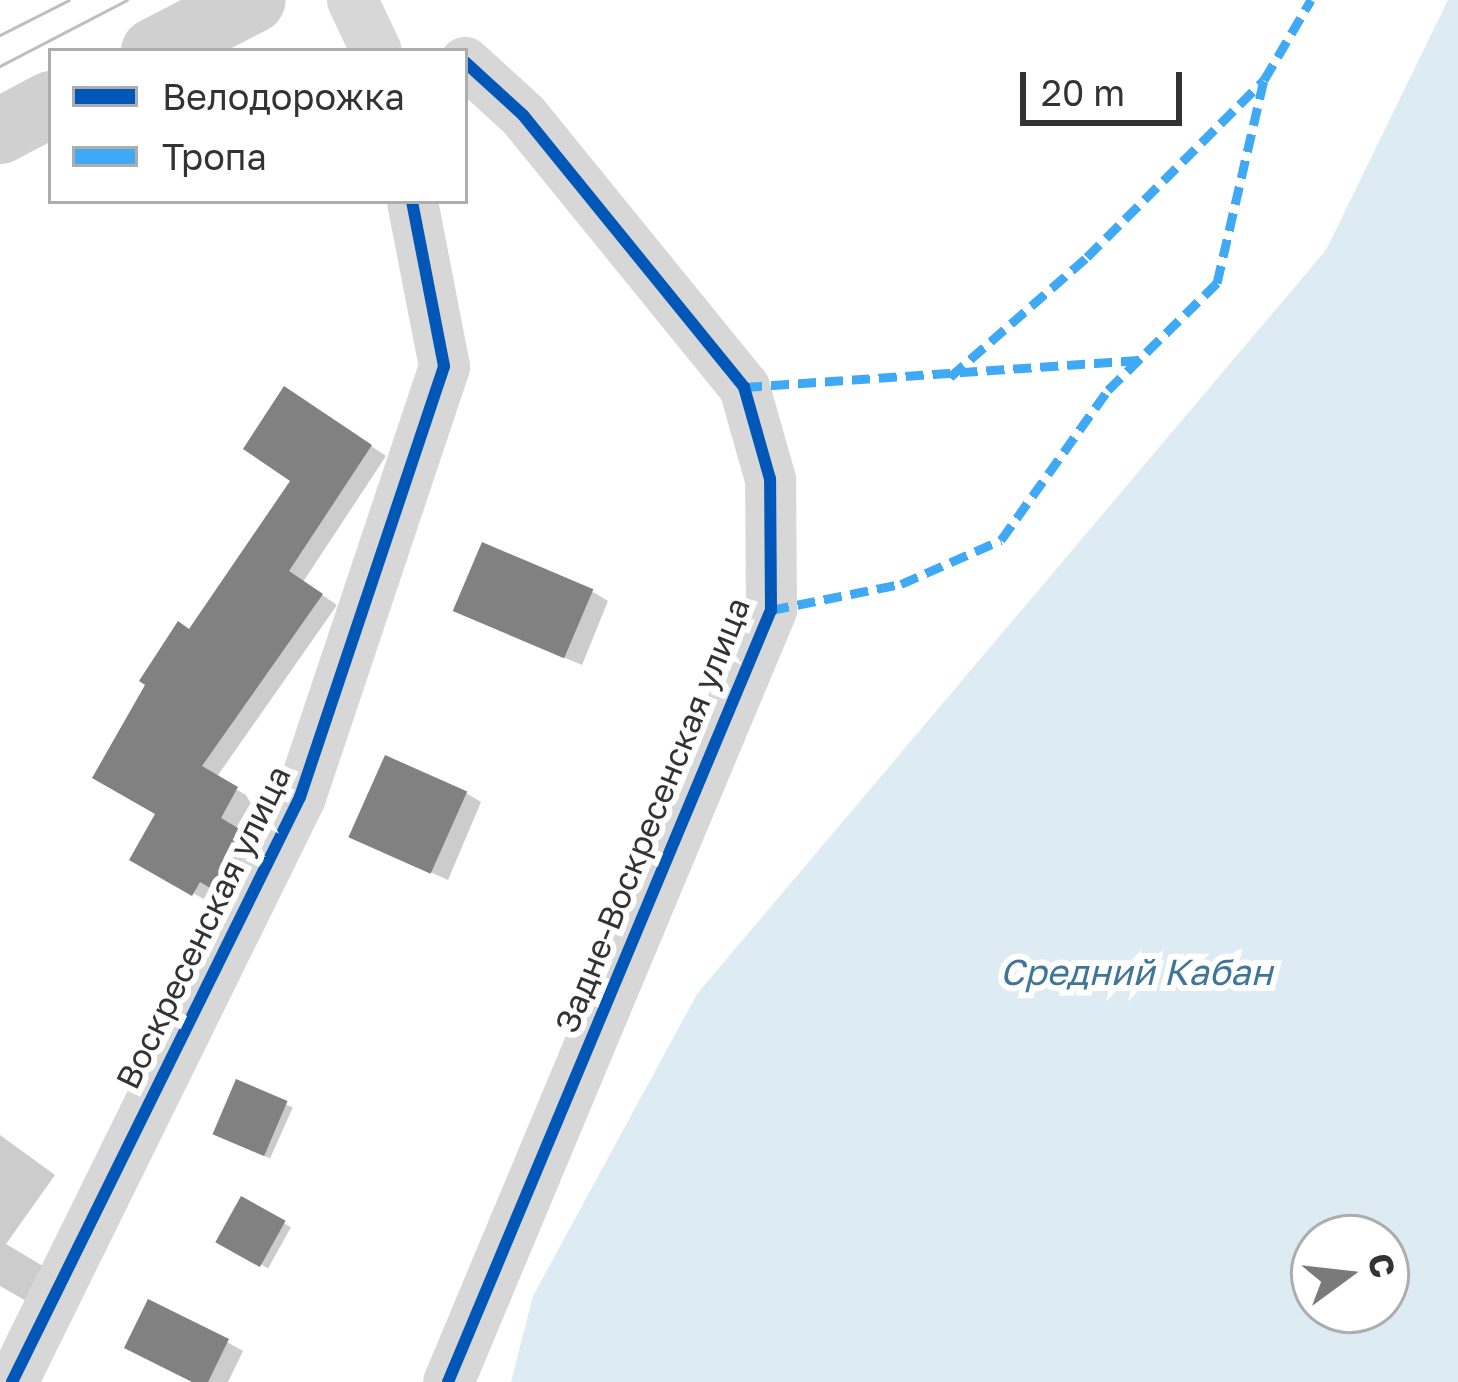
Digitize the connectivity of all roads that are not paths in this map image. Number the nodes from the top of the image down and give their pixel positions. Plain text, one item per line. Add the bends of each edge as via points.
1 (253, 0) edge
2 (352, 0) edge
3 (160, 48) edge
4 (375, 48) edge
5 (468, 65) edge
6 (48, 106) edge
7 (0, 131) edge
8 (413, 204) edge
9 (12, 1382) edge
10 (448, 1382) edge

1 - 3 main road
2 - 4 street
5 - 10 street, Задне-Воскресенская улица via 523,115 744,387 770,479 771,610
6 - 7 main road
8 - 9 street, Воскресенская улица via 444,366 301,796

